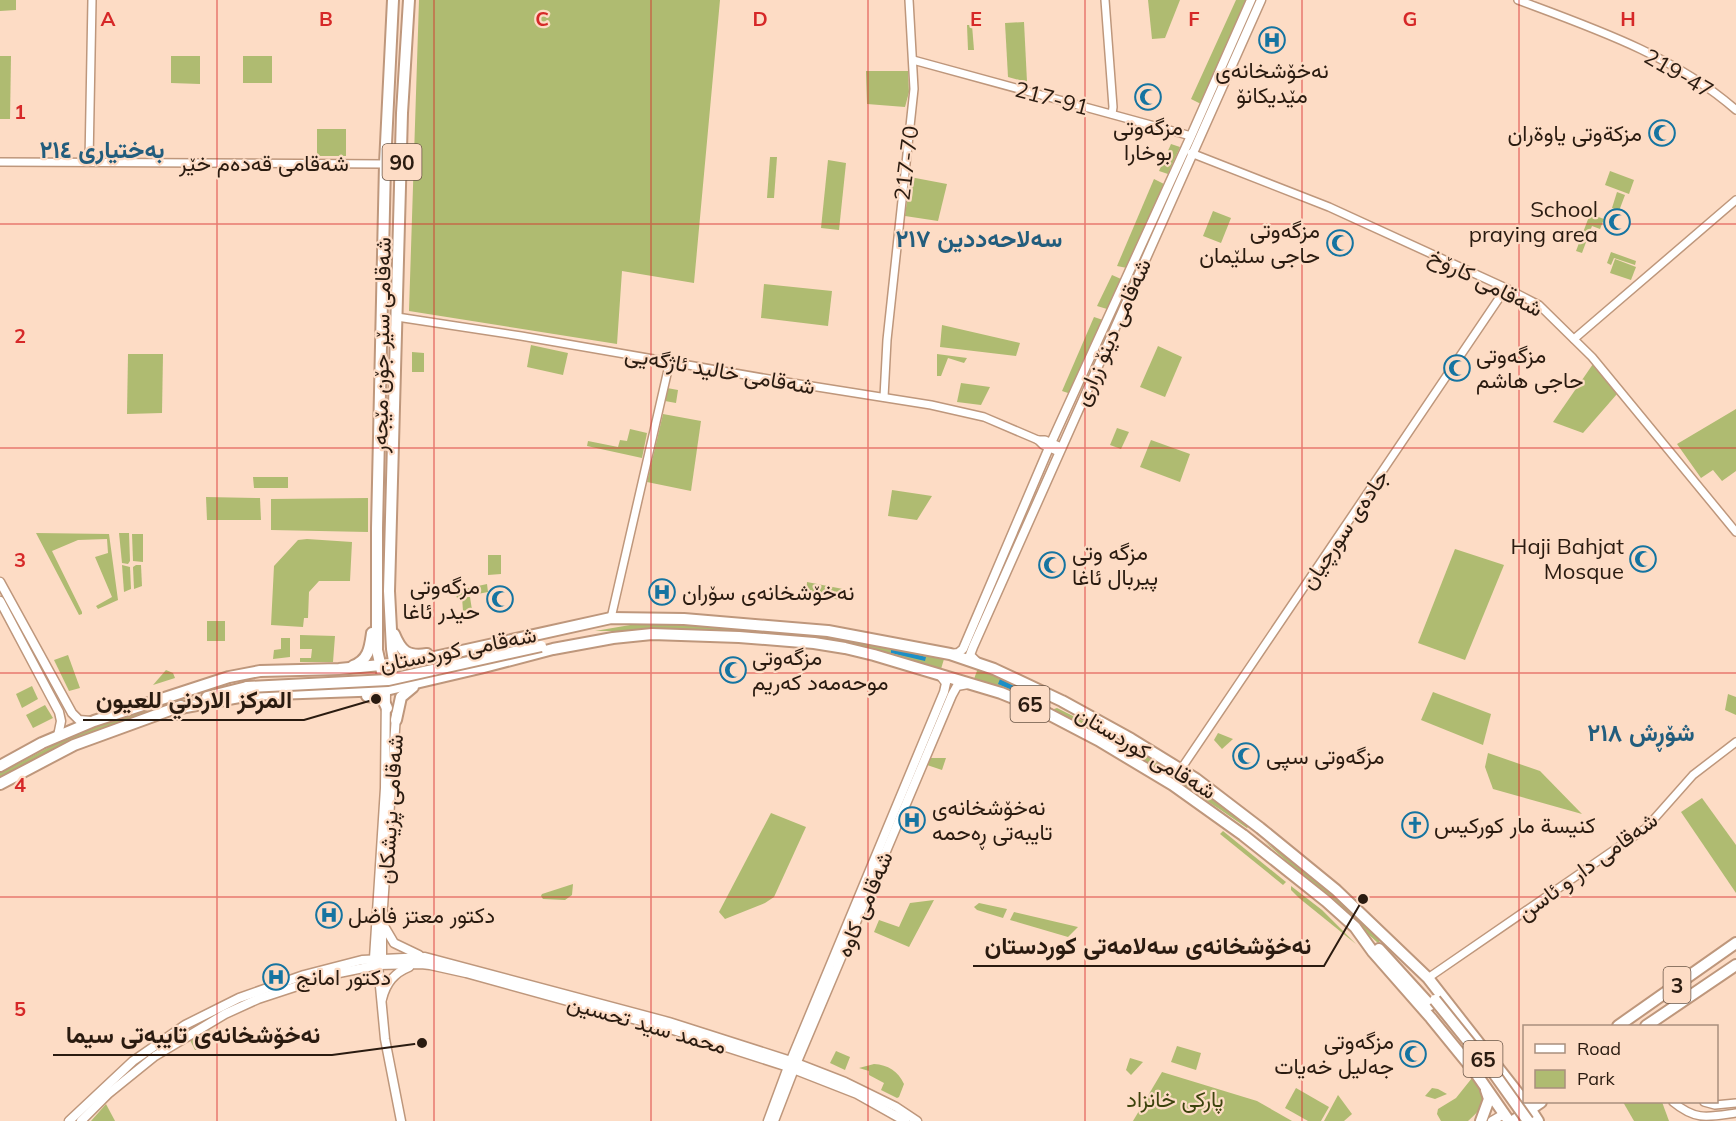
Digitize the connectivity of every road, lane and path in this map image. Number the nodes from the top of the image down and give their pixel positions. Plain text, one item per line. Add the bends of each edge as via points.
1 (92, 0) edge
2 (393, 0) edge
3 (410, 0) edge
4 (909, 0) edge
5 (1105, 0) edge
6 (1251, 0) edge
7 (1261, 0) edge
8 (1518, 0) edge
9 (913, 60) junction
10 (388, 89) junction
11 (403, 93) junction
12 (1736, 110) edge
13 (387, 112) junction
14 (402, 112) junction
15 (1112, 114) junction
16 (1191, 136) junction
17 (1191, 153) junction
18 (0, 162) edge
19 (89, 162) junction
20 (385, 164) junction
21 (1736, 200) edge
22 (1506, 288) junction
23 (397, 317) junction
24 (1574, 339) junction
25 (670, 362) junction
26 (884, 397) junction
27 (1050, 446) junction
28 (1060, 450) junction
29 (1736, 532) edge
30 (0, 582) edge
31 (0, 601) edge
32 (376, 609) junction
33 (611, 618) junction
34 (646, 618) junction
35 (391, 627) junction
36 (815, 630) junction
37 (652, 634) junction
38 (377, 639) junction
39 (540, 642) junction
40 (814, 643) junction
41 (484, 645) junction
42 (969, 645) junction
43 (452, 654) junction
44 (950, 654) junction
45 (44, 663) junction
46 (977, 663) junction
47 (35, 666) junction
48 (342, 669) junction
49 (389, 673) junction
50 (940, 675) junction
51 (436, 679) junction
52 (418, 683) junction
53 (247, 684) junction
54 (970, 684) junction
55 (948, 691) junction
56 (313, 693) junction
57 (164, 698) junction
58 (1062, 701) junction
59 (387, 708) junction
60 (175, 709) junction
61 (1053, 716) junction
62 (396, 720) junction
63 (94, 722) junction
64 (58, 736) junction
65 (1736, 742) edge
66 (0, 766) edge
67 (1181, 769) junction
68 (0, 784) edge
69 (1364, 918) junction
70 (382, 922) junction
71 (1355, 927) junction
72 (376, 929) junction
73 (1736, 943) edge
74 (362, 960) junction
75 (378, 960) junction
76 (423, 961) junction
77 (1736, 965) edge
78 (1688, 977) junction
79 (1428, 978) junction
80 (1699, 991) junction
81 (1433, 1003) junction
82 (381, 1005) junction
83 (1431, 1018) junction
84 (1619, 1025) edge
85 (1648, 1025) edge
86 (1484, 1048) junction
87 (1491, 1057) junction
88 (792, 1065) junction
89 (1474, 1072) junction
90 (1523, 1086) edge
91 (1523, 1098) edge
92 (1523, 1103) edge
93 (1526, 1103) edge
94 (1542, 1103) edge
95 (1675, 1103) edge
96 (1710, 1103) edge
97 (1736, 1103) edge
98 (1736, 1113) edge
99 (1509, 1118) edge
100 (69, 1121) edge
101 (81, 1121) edge
102 (401, 1121) edge
103 (768, 1121) edge
104 (774, 1121) edge
105 (905, 1121) edge
106 (917, 1121) edge
107 (1481, 1121) edge
108 (1492, 1121) edge
109 (1519, 1121) edge
110 (1528, 1121) edge
111 (1538, 1121) edge
112 (1546, 1121) edge

1 - 19 street
2 - 10 highway, شەقامی سێر جۆن مێجەر / 90
3 - 11 highway, شەقامی سێر جۆن مێجەر / 90
4 - 9 street, 217-70
5 - 15 street
6 - 16 main road, شەقامی دینۆ زراری
7 - 17 main road, شەقامی دینۆ زراری
8 - 12 street, 219-47 via 1641,50 1695,80
9 - 15 street, 217-91
9 - 26 street, 217-70 via 912,112
10 - 11 highway via 393,96
10 - 13 highway, شەقامی سێر جۆن مێجەر / 90
11 - 14 highway, شەقامی سێر جۆن مێجەر / 90
13 - 14 highway via 396,106
13 - 20 highway, شەقامی سێر جۆن مێجەر / 90
14 - 23 highway, شەقامی سێر جۆن مێجەر / 90
15 - 16 street, 217-91
16 - 27 main road, شەقامی دینۆ زراری
17 - 22 street, شەقامی کارۆخ via 1329,207
17 - 28 main road, شەقامی دینۆ زراری
18 - 19 street, شەقامی قەدەم خێر
19 - 20 street, شەقامی قەدەم خێر
20 - 32 highway, شەقامی سێر جۆن مێجەر / 90
21 - 24 street
22 - 24 street, شەقامی کارۆخ via 1546,310
22 - 67 street, جادەی سورچیان
23 - 25 street, شەقامی خالید ئاژگەیی
23 - 35 highway, شەقامی سێر جۆن مێجەر / 90
24 - 29 street, شەقامی کارۆخ
25 - 26 street, شەقامی خالید ئاژگەیی
25 - 33 street
26 - 27 street, شەقامی خالید ئاژگەیی via 984,417
27 - 28 street, شەقامی خالید ئاژگەیی
27 - 42 main road, شەقامی دینۆ زراری
28 - 42 main road, شەقامی دینۆ زراری
30 - 45 main road
31 - 47 main road
32 - 38 highway, شەقامی سێر جۆن مێجەر / 90
32 - 48 highway via 367,654 359,663
33 - 34 highway, شەقامی کوردستان / 65
33 - 41 highway, شەقامی کوردستان / 65
34 - 36 highway, شەقامی کوردستان / 65
34 - 39 highway, شەقامی کوردستان / 65
35 - 41 highway via 400,647 414,655
35 - 49 highway, شەقامی سێر جۆن مێجەر / 90
36 - 40 highway
36 - 44 highway, شەقامی کوردستان / 65
37 - 39 highway, شەقامی کوردستان / 65 via 602,633
37 - 40 highway, شەقامی کوردستان / 65
37 - 51 highway, شەقامی کوردستان / 65 via 553,649
38 - 49 highway, شەقامی سێر جۆن مێجەر / 90 via 378,652
38 - 49 highway via 382,657 388,657
39 - 53 highway, شەقامی کوردستان / 65 via 384,674
40 - 50 highway, شەقامی کوردستان / 65 via 874,655
41 - 43 highway, شەقامی کوردستان / 65
42 - 44 main road
42 - 46 main road via 970,655
43 - 49 highway, شەقامی کوردستان / 65 via 412,662
43 - 51 highway via 424,663 425,675
44 - 46 highway, شەقامی کوردستان / 65
45 - 47 main road via 42,670
45 - 63 main road via 73,716
46 - 58 highway, شەقامی کوردستان / 65
47 - 64 main road via 59,712
48 - 49 highway, شەقامی کوردستان / 65 via 360,667
48 - 56 highway via 351,675 349,688
48 - 57 highway, شەقامی کوردستان / 65 via 260,671 229,676
49 - 51 highway via 416,681
49 - 52 highway, شەقامی کوردستان / 65
49 - 56 highway, شەقامی کوردستان / 65 via 359,692
49 - 59 main road, شەقامی پزیشکان
49 - 62 main road, شەقامی پزیشکان
50 - 54 highway, شەقامی کوردستان / 65
50 - 55 main road
51 - 52 highway, شەقامی کوردستان / 65
52 - 62 highway via 402,695
53 - 57 highway, شەقامی کوردستان / 65
53 - 60 highway, شەقامی کوردستان / 65
54 - 55 main road
54 - 61 highway, شەقامی کوردستان / 65
55 - 88 main road, شەقامی کاوە
56 - 59 highway via 378,696
56 - 60 highway, شەقامی کوردستان / 65 via 250,695
57 - 63 highway, شەقامی کوردستان / 65
58 - 61 highway via 1050,703
58 - 67 highway, شەقامی کوردستان / 65
59 - 72 main road, شەقامی پزیشکان
60 - 68 highway, شەقامی کوردستان / 65 via 74,745
61 - 71 highway, شەقامی کوردستان / 65 via 1186,793
62 - 70 main road, شەقامی پزیشکان
63 - 64 highway, شەقامی کوردستان / 65
64 - 66 highway, شەقامی کوردستان / 65
65 - 79 street, شەقامی دار و ئاسن via 1693,775 1646,828
67 - 69 highway, شەقامی کوردستان / 65 via 1299,858
69 - 79 highway, شەقامی کوردستان / 65
69 - 81 highway, شەقامی کوردستان / 65
70 - 75 main road, شەقامی پزیشکان
70 - 76 main road via 394,943
71 - 81 highway, شەقامی کوردستان / 65
71 - 83 highway, شەقامی کوردستان / 65
72 - 74 main road
72 - 75 main road, شەقامی پزیشکان
73 - 78 highway, 3
74 - 75 main road
74 - 100 main road via 279,983 192,1021 133,1061
75 - 76 main road, محمد سید تحسین
75 - 82 main road, شەقامی پزیشکان
75 - 101 main road via 258,999 225,1014 155,1056
76 - 82 main road via 396,975 387,986
76 - 88 main road, محمد سید تحسین
76 - 88 main road via 443,960 603,1004 726,1039
77 - 80 highway, 3
78 - 80 highway via 1689,988
78 - 84 highway, 3
79 - 86 highway, شەقامی کوردستان / 65
80 - 85 highway, 3
81 - 109 highway, شەقامی کوردستان / 65
81 - 110 highway, شەقامی کوردستان / 65, bridge via 1493,1072
82 - 102 main road, شەقامی پزیشکان
83 - 86 highway via 1482,1077 1489,1080 1497,1068
83 - 89 highway, شەقامی کوردستان / 65
86 - 87 highway, شەقامی کوردستان / 65
87 - 90 highway
87 - 91 highway, شەقامی کوردستان / 65
88 - 103 main road
88 - 104 main road
88 - 105 main road, محمد سید تحسین
88 - 106 main road via 845,1082
89 - 99 highway, شەقامی کوردستان / 65
89 - 107 highway via 1489,1099
92 - 99 highway
93 - 111 highway, شەقامی کوردستان / 65
94 - 112 highway
95 - 98 street via 1699,1117
96 - 97 street
99 - 108 main road

